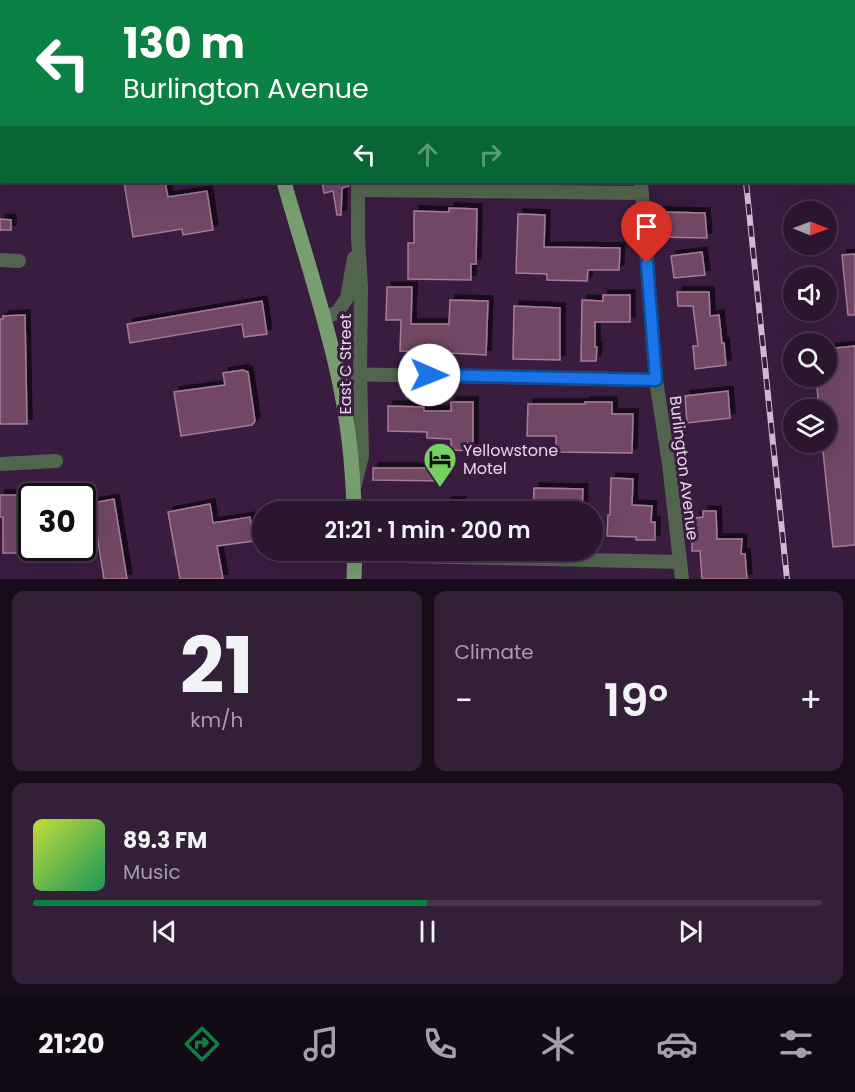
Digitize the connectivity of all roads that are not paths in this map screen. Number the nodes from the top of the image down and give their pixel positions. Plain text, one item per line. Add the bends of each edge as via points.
1 (284, 183) edge
2 (358, 186) edge
3 (641, 187) edge
4 (358, 238) junction
5 (0, 260) edge
6 (19, 261) dead end
7 (323, 317) junction
8 (360, 373) junction
9 (338, 374) junction
10 (656, 380) junction
11 (56, 461) dead end
12 (0, 464) edge
13 (354, 489) junction
14 (354, 501) edge
15 (603, 560) edge
16 (355, 561) edge
17 (680, 562) junction
18 (354, 579) edge
19 (682, 579) edge

1 - 7 main road
2 - 3 street
2 - 4 street, East C Street
3 - 10 street, Burlington Avenue
4 - 7 street, East C Street via 347,298 337,313
4 - 8 street, East C Street
5 - 6 street
7 - 9 main road
8 - 9 street
8 - 10 street
8 - 13 street, East C Street via 362,456
9 - 13 main road
10 - 17 street, Burlington Avenue
11 - 12 street
13 - 14 main road
15 - 17 street
16 - 18 main road
17 - 19 street, Burlington Avenue

